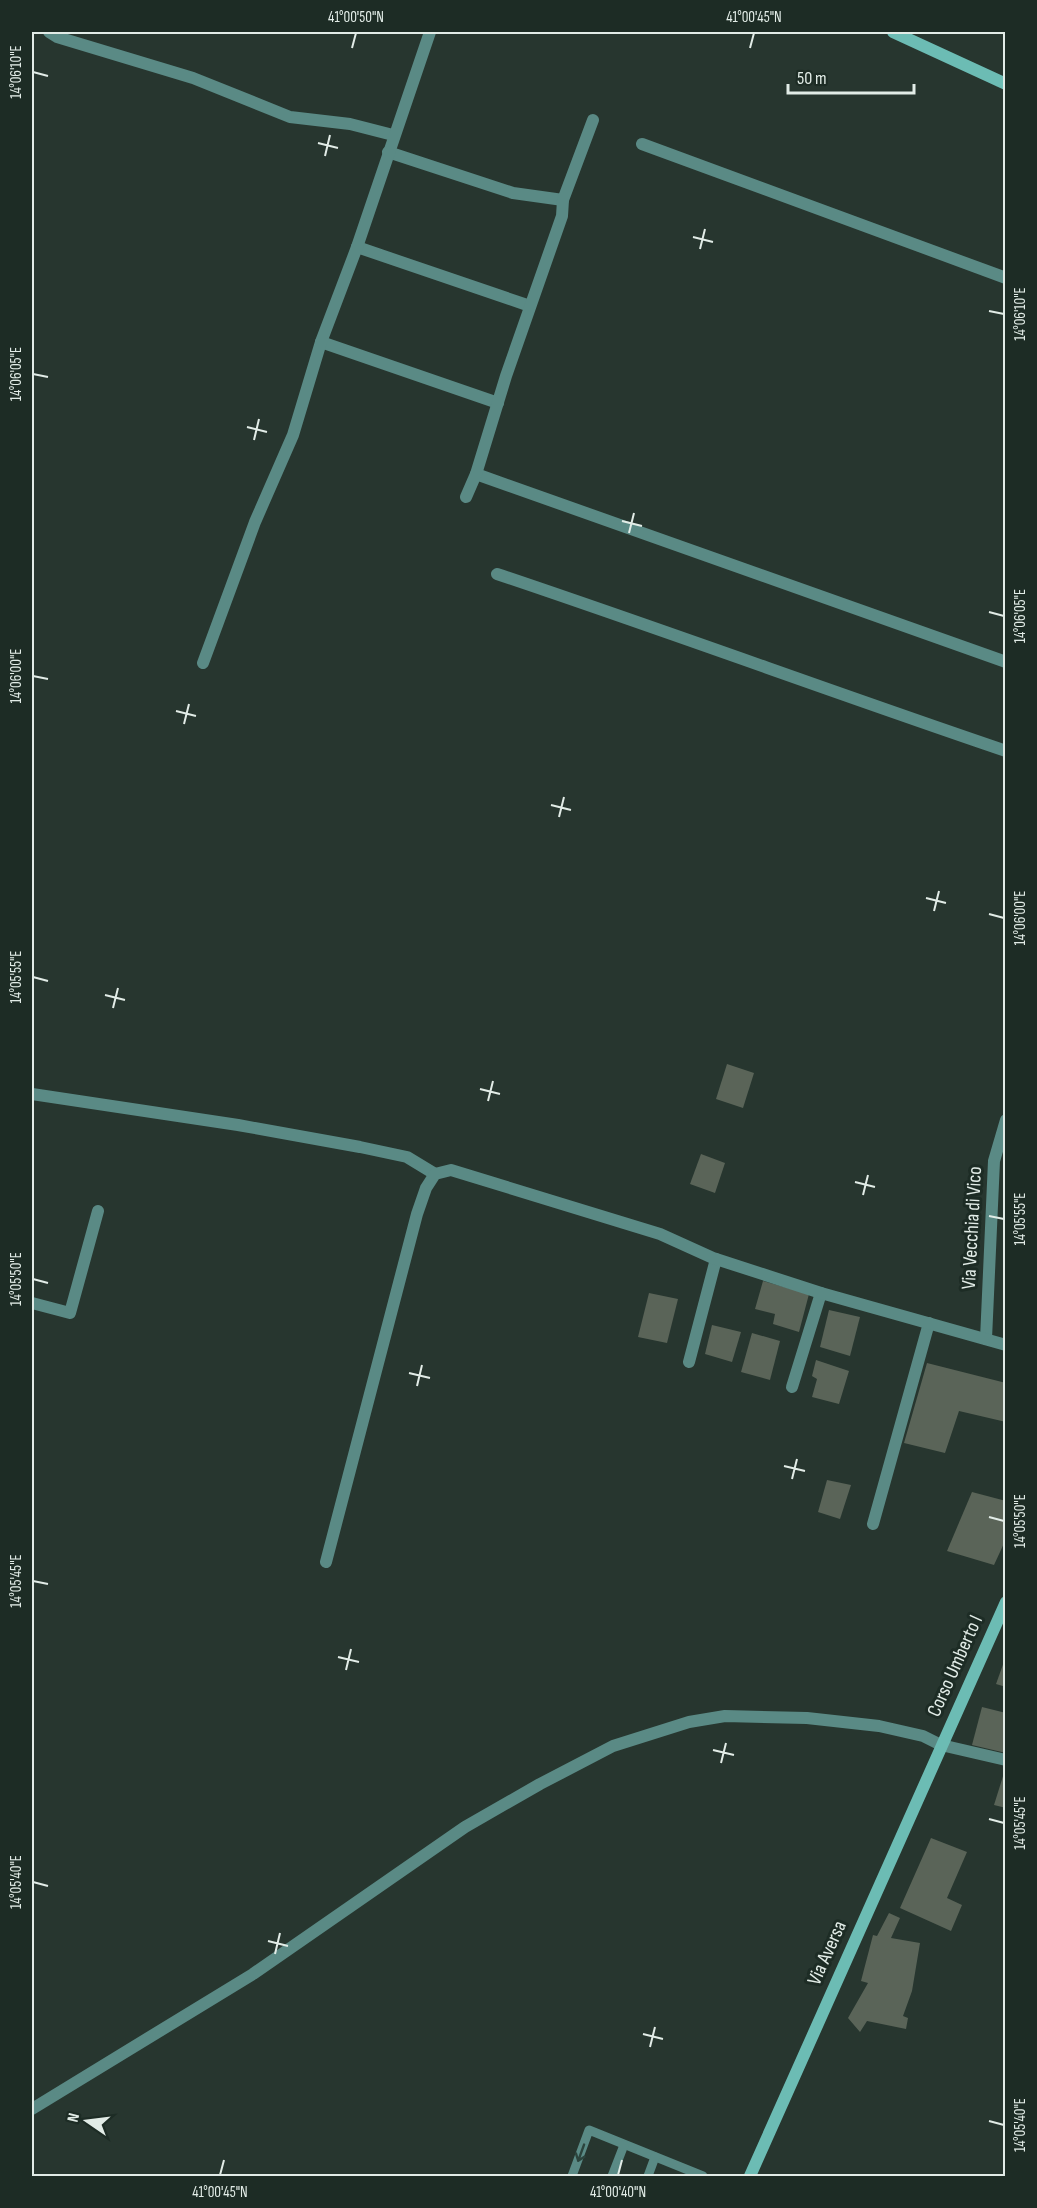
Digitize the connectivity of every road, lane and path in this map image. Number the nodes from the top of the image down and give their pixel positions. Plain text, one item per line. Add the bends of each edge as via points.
1 (49, 32) edge
2 (430, 32) edge
3 (893, 32) edge
4 (1005, 84) edge
5 (593, 120) dead end
6 (393, 135) junction
7 (642, 144) dead end
8 (388, 152) junction
9 (563, 200) junction
10 (357, 247) junction
11 (1005, 278) edge
12 (530, 306) junction
13 (321, 342) junction
14 (498, 403) junction
15 (476, 474) junction
16 (466, 497) dead end
17 (496, 574) dead end
18 (1005, 662) edge
19 (203, 663) dead end
20 (1005, 751) edge
21 (32, 1094) edge
22 (1005, 1120) edge
23 (435, 1174) junction
24 (98, 1211) dead end
25 (716, 1259) junction
26 (821, 1293) junction
27 (32, 1303) edge
28 (929, 1323) junction
29 (986, 1339) junction
30 (1005, 1345) edge
31 (689, 1362) dead end
32 (792, 1387) dead end
33 (873, 1524) dead end
34 (326, 1562) dead end
35 (1005, 1602) edge
36 (941, 1745) junction
37 (1005, 1760) edge
38 (32, 2109) edge
39 (624, 2145) junction
40 (655, 2157) junction
41 (690, 2174) edge
42 (572, 2176) edge
43 (612, 2176) edge
44 (648, 2176) edge
45 (704, 2176) edge
46 (750, 2176) edge

1 - 6 street via 193,78 290,117 350,124
2 - 6 street
3 - 4 main road
5 - 9 street
6 - 8 street
7 - 11 street
8 - 9 street via 513,193
8 - 10 street
9 - 12 street via 562,216
10 - 12 street
10 - 13 street
12 - 14 street
13 - 14 street
13 - 19 street via 293,435 255,522
14 - 15 street
15 - 16 street
15 - 18 street
17 - 20 street
21 - 23 street via 360,1147 407,1157
22 - 29 street, Via Vecchia di Vico via 994,1161
23 - 25 street via 451,1170 568,1204 660,1234
23 - 34 street via 417,1214
24 - 27 street via 70,1313
25 - 26 street
25 - 31 street
26 - 28 street
26 - 32 street
28 - 29 street
28 - 33 street
29 - 30 street
35 - 36 main road, Corso Umberto I
36 - 37 street
36 - 38 street via 923,1736 879,1726 807,1718 725,1716 688,1722 613,1746 465,1827 253,1974
36 - 46 main road, Via Aversa
39 - 40 lane
39 -> 42 lane via 589,2130
39 - 43 lane
40 - 41 lane
40 - 44 lane
41 - 45 lane

